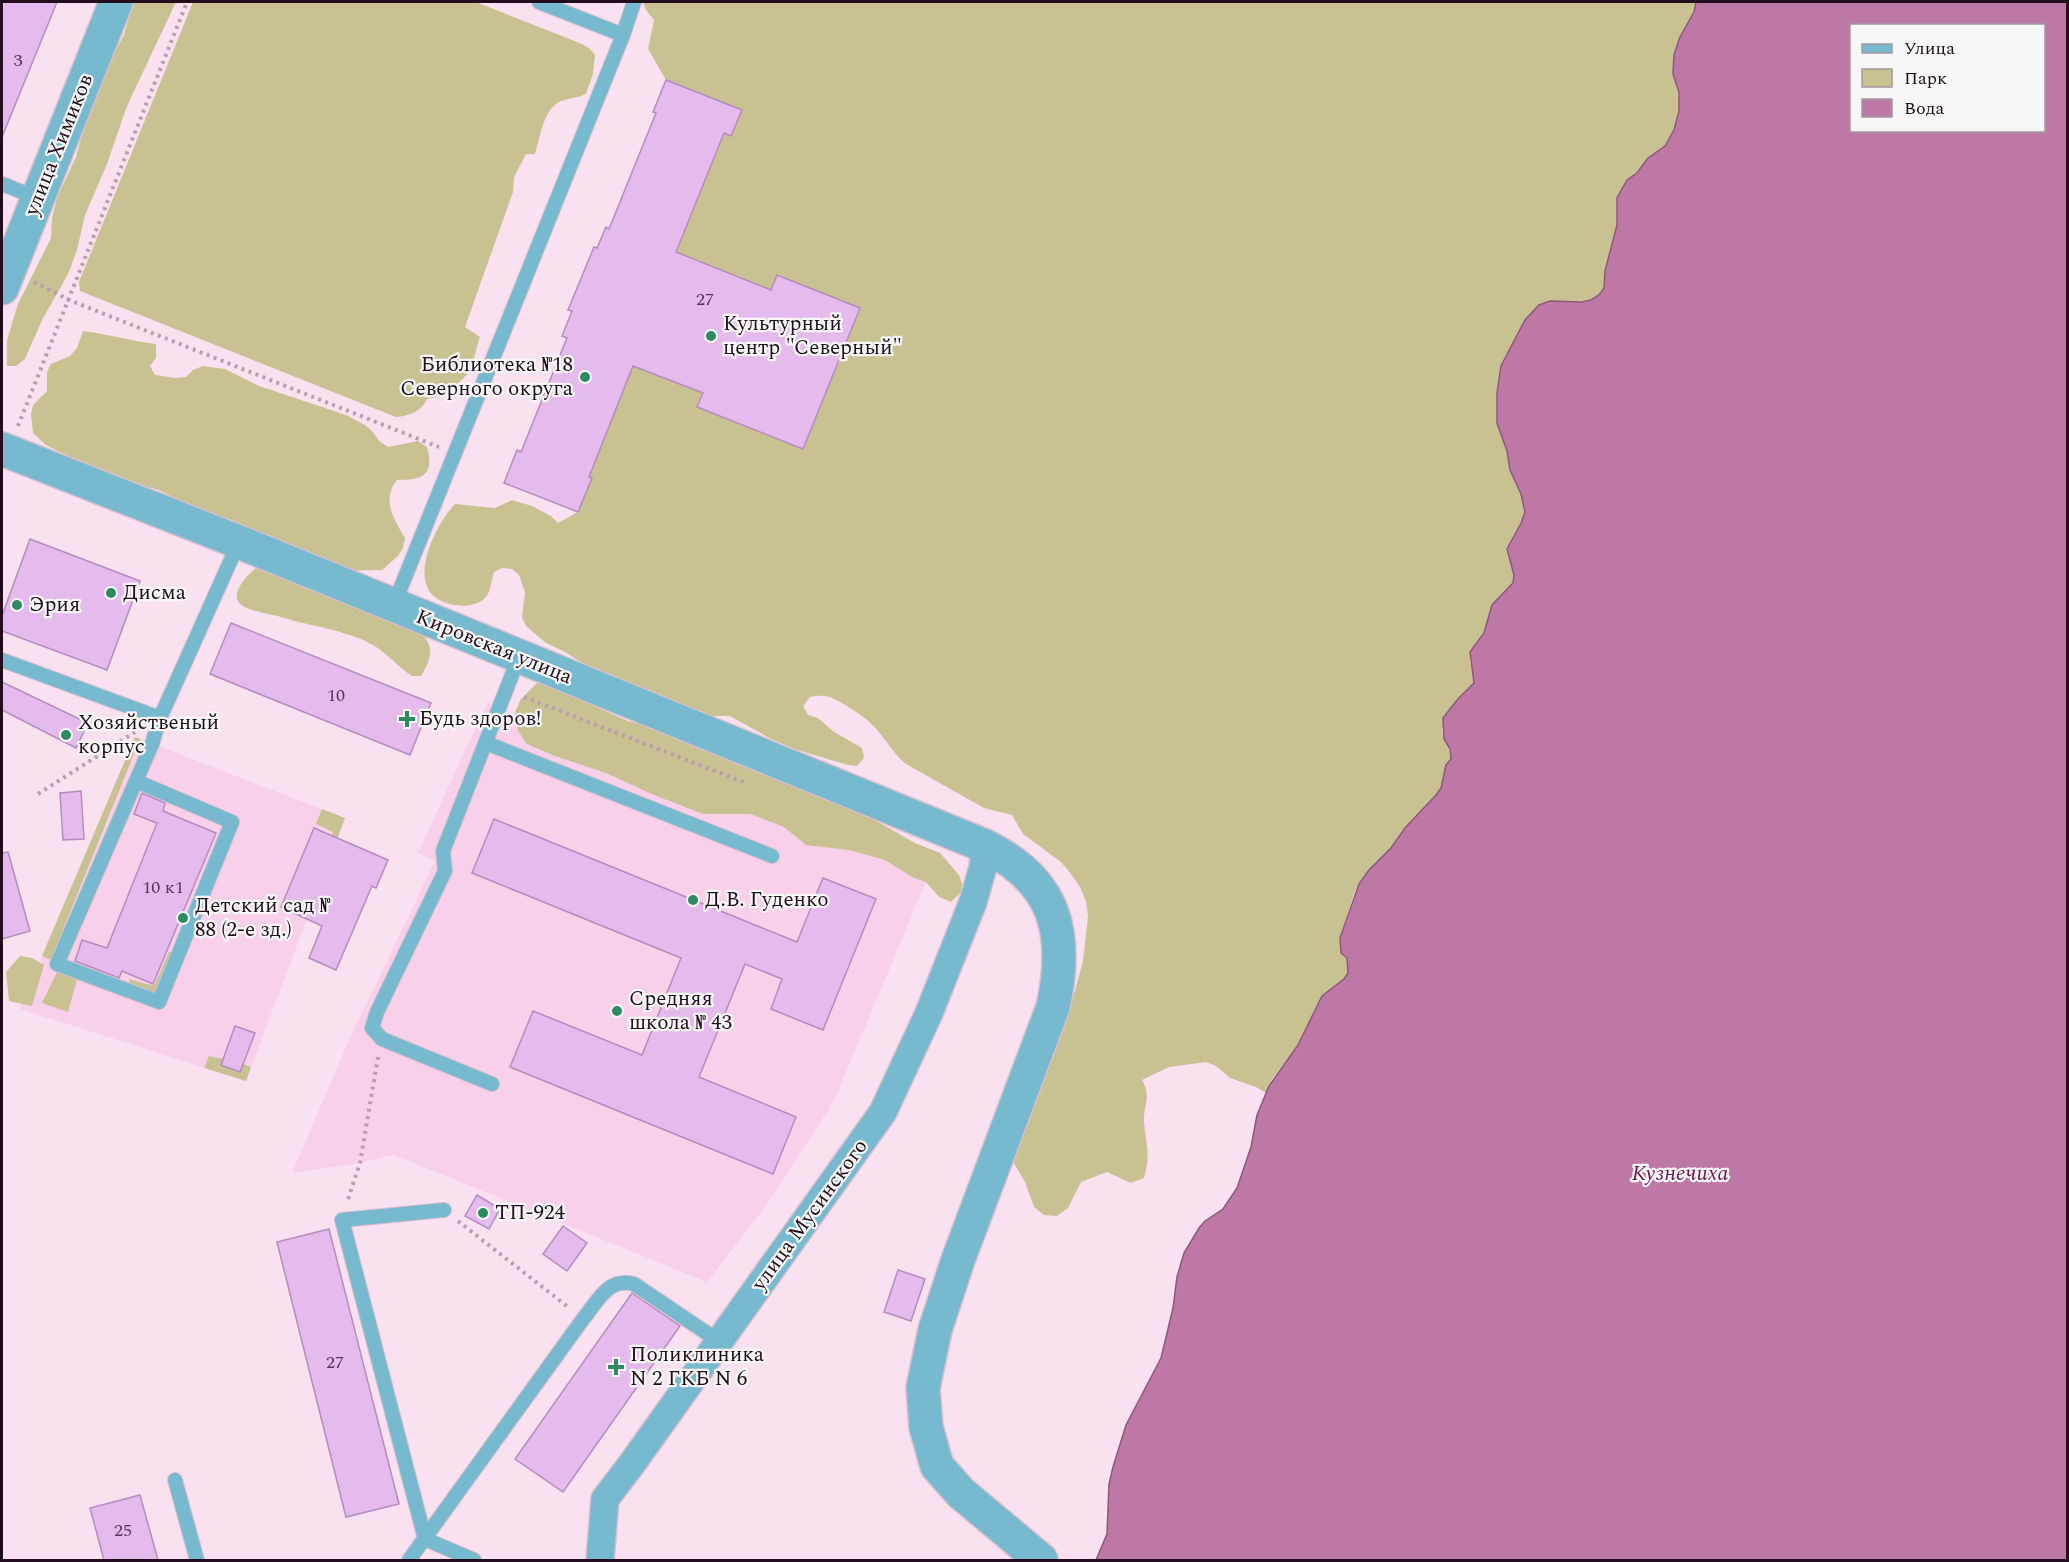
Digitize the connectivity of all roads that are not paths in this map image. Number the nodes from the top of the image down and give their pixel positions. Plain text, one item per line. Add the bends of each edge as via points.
1 (116, 2) edge
2 (539, 2) edge
3 (634, 2) edge
4 (623, 35) junction
5 (2, 184) edge
6 (38, 198) junction
7 (2, 288) edge
8 (5, 450) edge
9 (239, 543) junction
10 (393, 607) junction
11 (519, 657) junction
12 (2, 660) edge
13 (159, 721) junction
14 (486, 743) junction
15 (136, 781) junction
16 (985, 846) junction
17 (772, 856) dead end
18 (492, 1084) dead end
19 (444, 1210) road end
20 (720, 1342) junction
21 (176, 1480) dead end
22 (424, 1539) junction
23 (1039, 1559) edge
24 (197, 1560) edge
25 (409, 1560) edge
26 (474, 1560) edge
27 (600, 1560) edge

1 - 6 street, улица Химиков
2 - 4 lane
3 - 4 lane
4 - 10 lane
5 - 6 lane
6 - 7 street, улица Химиков
8 - 9 street, Кировская улица
9 - 10 street, Кировская улица
9 - 13 lane
10 - 11 street, Кировская улица
11 - 14 lane
11 - 16 street, Кировская улица
12 - 13 lane
13 - 15 lane
14 - 17 lane
14 - 18 lane via 443,851 445,871 376,1012 372,1028 382,1039
15 - 15 lane via 57,964 159,1002 232,822
16 - 20 street, улица Мусинского via 973,902 930,1013 883,1112
16 - 23 street, Кировская улица via 1024,870 1043,894 1060,945 1058,981 1053,1006 951,1280 923,1388 926,1427 937,1466 961,1493
19 - 22 lane via 342,1220
20 - 22 lane via 634,1284 622,1281 610,1286
20 - 27 street, улица Мусинского via 605,1499
21 - 24 lane
22 - 25 lane
22 - 26 lane

